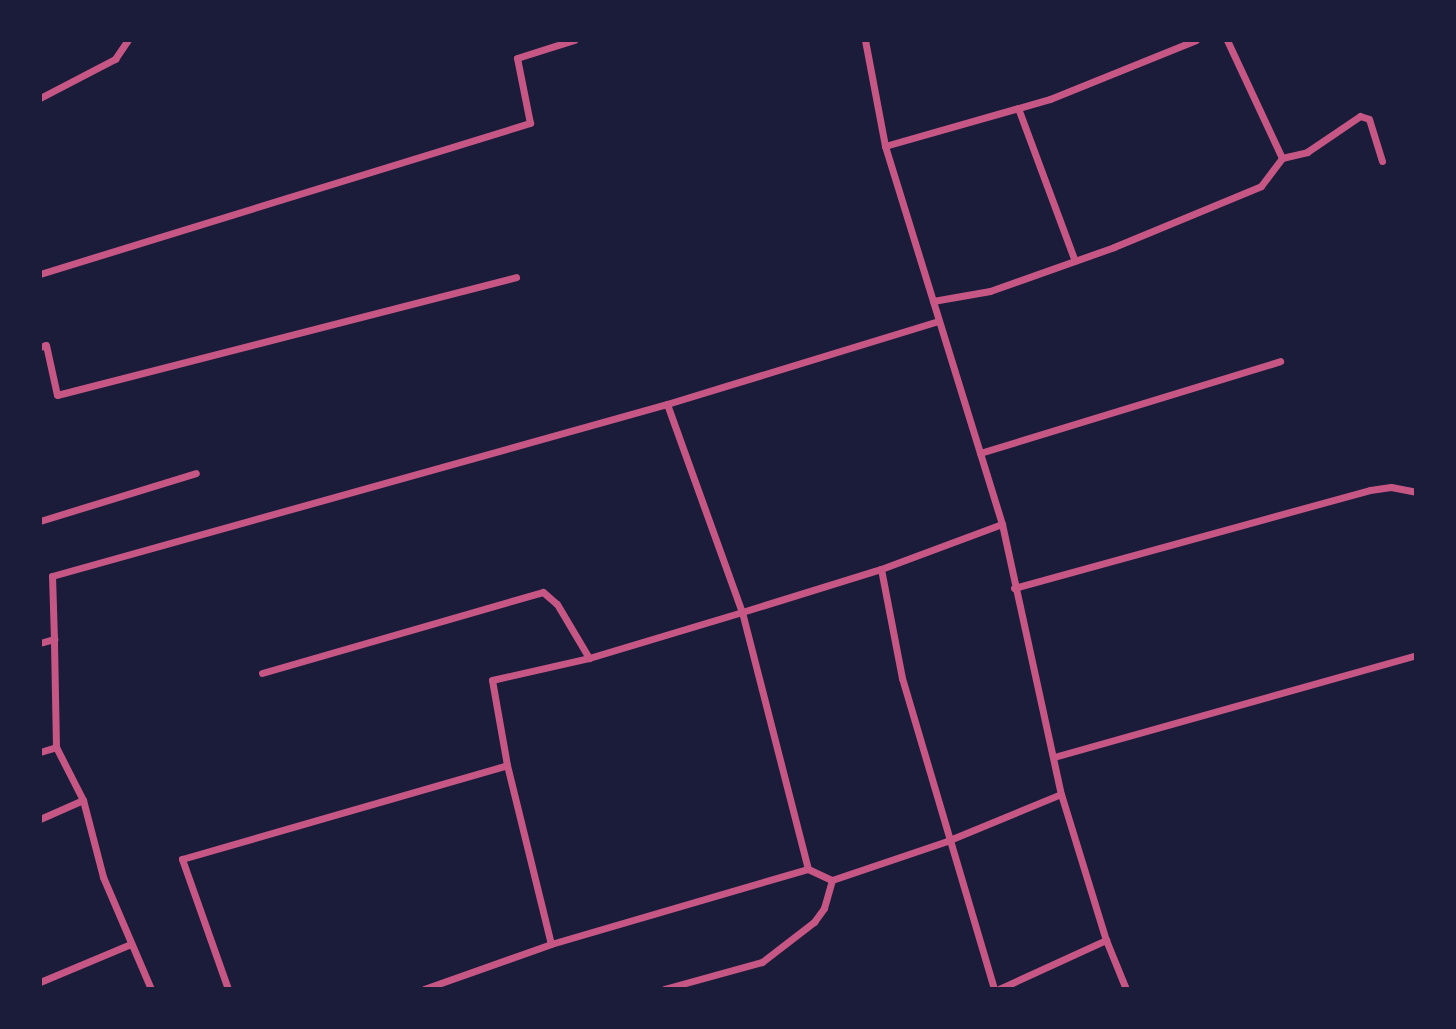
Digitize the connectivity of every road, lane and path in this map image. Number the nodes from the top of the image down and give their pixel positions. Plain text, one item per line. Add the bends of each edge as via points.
1 (128, 40) edge
2 (574, 40) edge
3 (864, 40) edge
4 (1196, 40) edge
5 (1227, 40) edge
6 (40, 97) edge
7 (1018, 108) junction
8 (885, 146) junction
9 (1282, 158) junction
10 (1382, 160) dead end
11 (1075, 261) junction
12 (40, 274) edge
13 (516, 277) dead end
14 (933, 301) junction
15 (938, 321) junction
16 (40, 347) edge
17 (1280, 361) dead end
18 (667, 404) junction
19 (980, 453) junction
20 (197, 473) dead end
21 (1416, 492) edge
22 (40, 521) edge
23 (1002, 524) junction
24 (881, 569) junction
25 (1014, 588) junction
26 (742, 612) junction
27 (54, 639) junction
28 (40, 643) edge
29 (1416, 655) edge
30 (589, 658) junction
31 (262, 673) dead end
32 (56, 747) junction
33 (40, 752) edge
34 (1054, 757) junction
35 (507, 765) junction
36 (1061, 794) junction
37 (83, 800) junction
38 (40, 818) edge
39 (947, 841) junction
40 (808, 869) junction
41 (832, 880) junction
42 (1106, 940) junction
43 (131, 944) junction
44 (551, 944) junction
45 (40, 982) edge
46 (151, 989) edge
47 (228, 989) edge
48 (424, 989) edge
49 (664, 989) edge
50 (997, 989) edge
51 (1126, 989) edge

1 - 6 street via 115,59
2 - 12 street via 517,58 530,123
3 - 8 street
4 - 7 street
5 - 9 street
7 - 8 street
7 - 11 street
8 - 14 street
9 - 10 street via 1307,152 1360,116 1369,119
9 - 11 street via 1276,172 1239,199
11 - 14 street via 990,291
13 - 16 street via 57,395 46,345
14 - 15 street
15 - 18 street
15 - 19 street
17 - 19 street
18 - 26 street
18 - 27 street via 52,576
19 - 23 street
20 - 22 street
21 - 25 street via 1370,490
23 - 24 street
23 - 25 street
24 - 26 street
24 - 39 street via 902,678
25 - 34 street
26 - 30 street
26 - 40 street
27 - 28 street
27 - 32 street
29 - 34 street
30 - 31 street via 557,604 543,592
30 - 35 street via 492,680
32 - 33 street
32 - 37 street
34 - 36 street
35 - 44 street
35 - 47 street via 182,859
36 - 39 street
36 - 42 street
37 - 38 street
37 - 43 street via 103,877
39 - 41 street
39 - 50 street
40 - 41 street
40 - 44 street
41 - 49 street via 824,908 814,922 762,962
42 - 50 street
42 - 51 street
43 - 45 street
43 - 46 street
44 - 48 street

